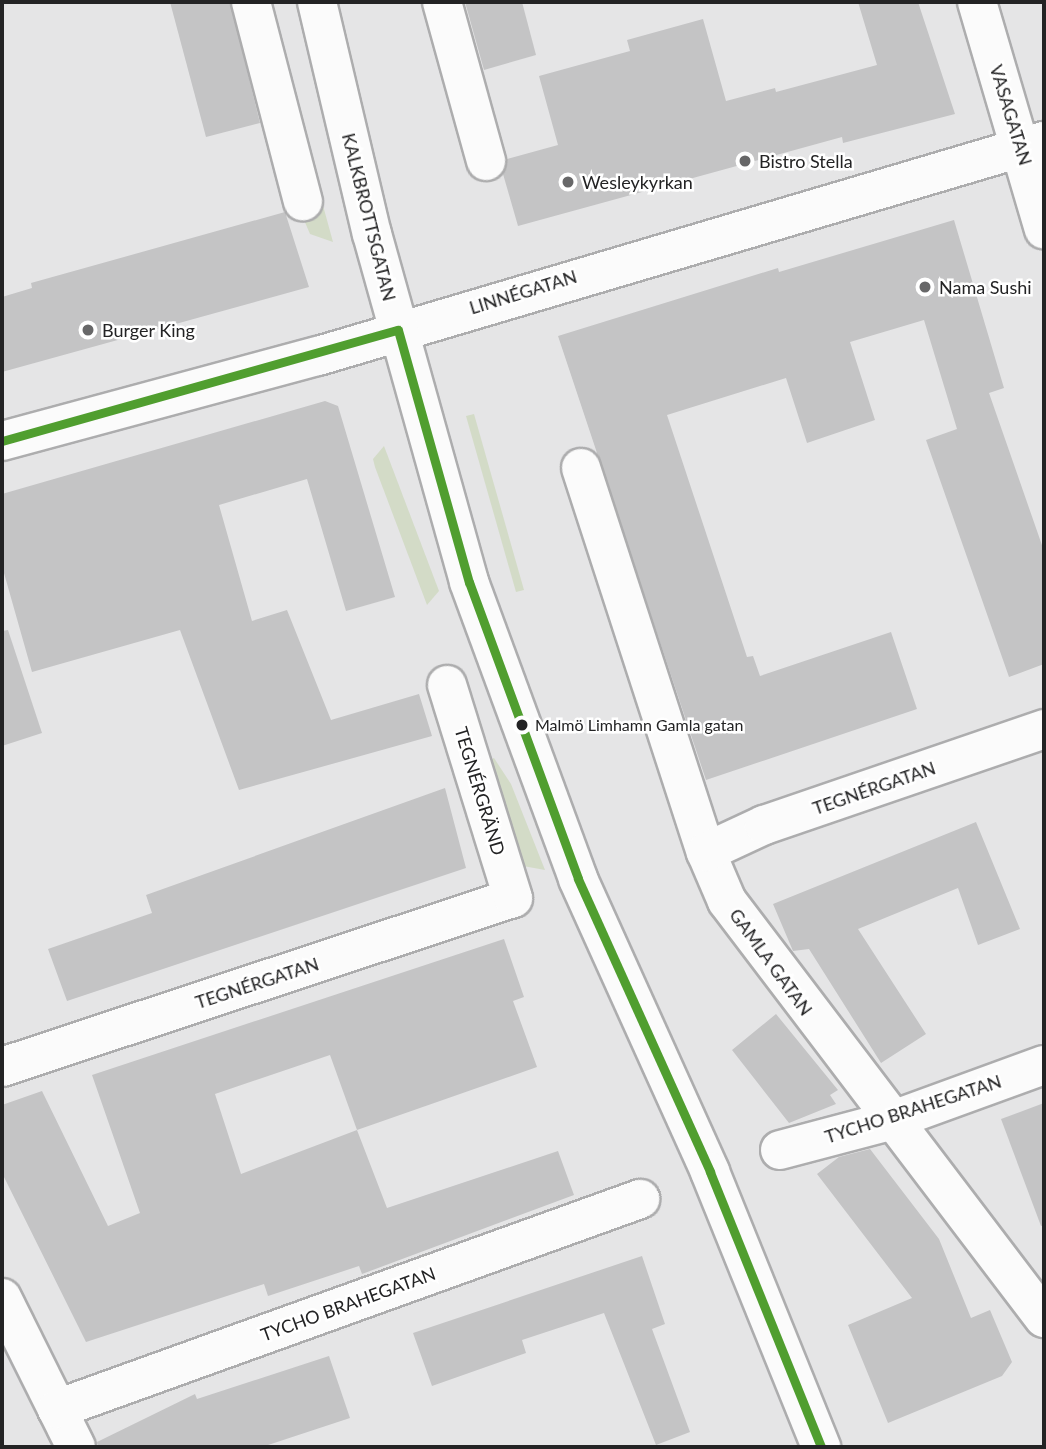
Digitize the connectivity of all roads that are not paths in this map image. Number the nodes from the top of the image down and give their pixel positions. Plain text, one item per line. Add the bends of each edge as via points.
1 (251, 2) edge
2 (317, 2) edge
3 (442, 2) edge
4 (977, 2) edge
5 (1032, 145) edge
6 (486, 161) dead end
7 (303, 201) dead end
8 (1044, 229) edge
9 (398, 330) junction
10 (2, 441) edge
11 (581, 468) dead end
12 (447, 685) dead end
13 (1044, 729) edge
14 (706, 852) junction
15 (513, 898) joint
16 (1044, 1065) edge
17 (2, 1067) edge
18 (890, 1121) junction
19 (780, 1150) dead end
20 (640, 1199) dead end
21 (2, 1298) edge
22 (1044, 1318) edge
23 (57, 1409) junction
24 (76, 1447) edge
25 (821, 1447) edge

1 - 7 street
2 - 9 street, KALKBROTTSGATAN
3 - 6 street
4 - 5 street, VASAGATAN
5 - 8 street, VASAGATAN
5 - 9 street, LINNÉGATAN
9 - 10 street, LINNÉGATAN
9 - 25 street, KALKBROTTSGATAN via 469,582 578,880 710,1172
11 - 14 street, GAMLA GATAN
12 - 15 street, TEGNÉRGRÄND
13 - 14 street, TEGNÉRGATAN via 764,825
14 - 18 street, GAMLA GATAN via 740,922
15 - 17 street, TEGNÉRGATAN
16 - 18 street, TYCHO BRAHEGATAN
18 - 19 street, TYCHO BRAHEGATAN
18 - 22 street, GAMLA GATAN
20 - 23 street, TYCHO BRAHEGATAN
21 - 23 street
23 - 24 street

